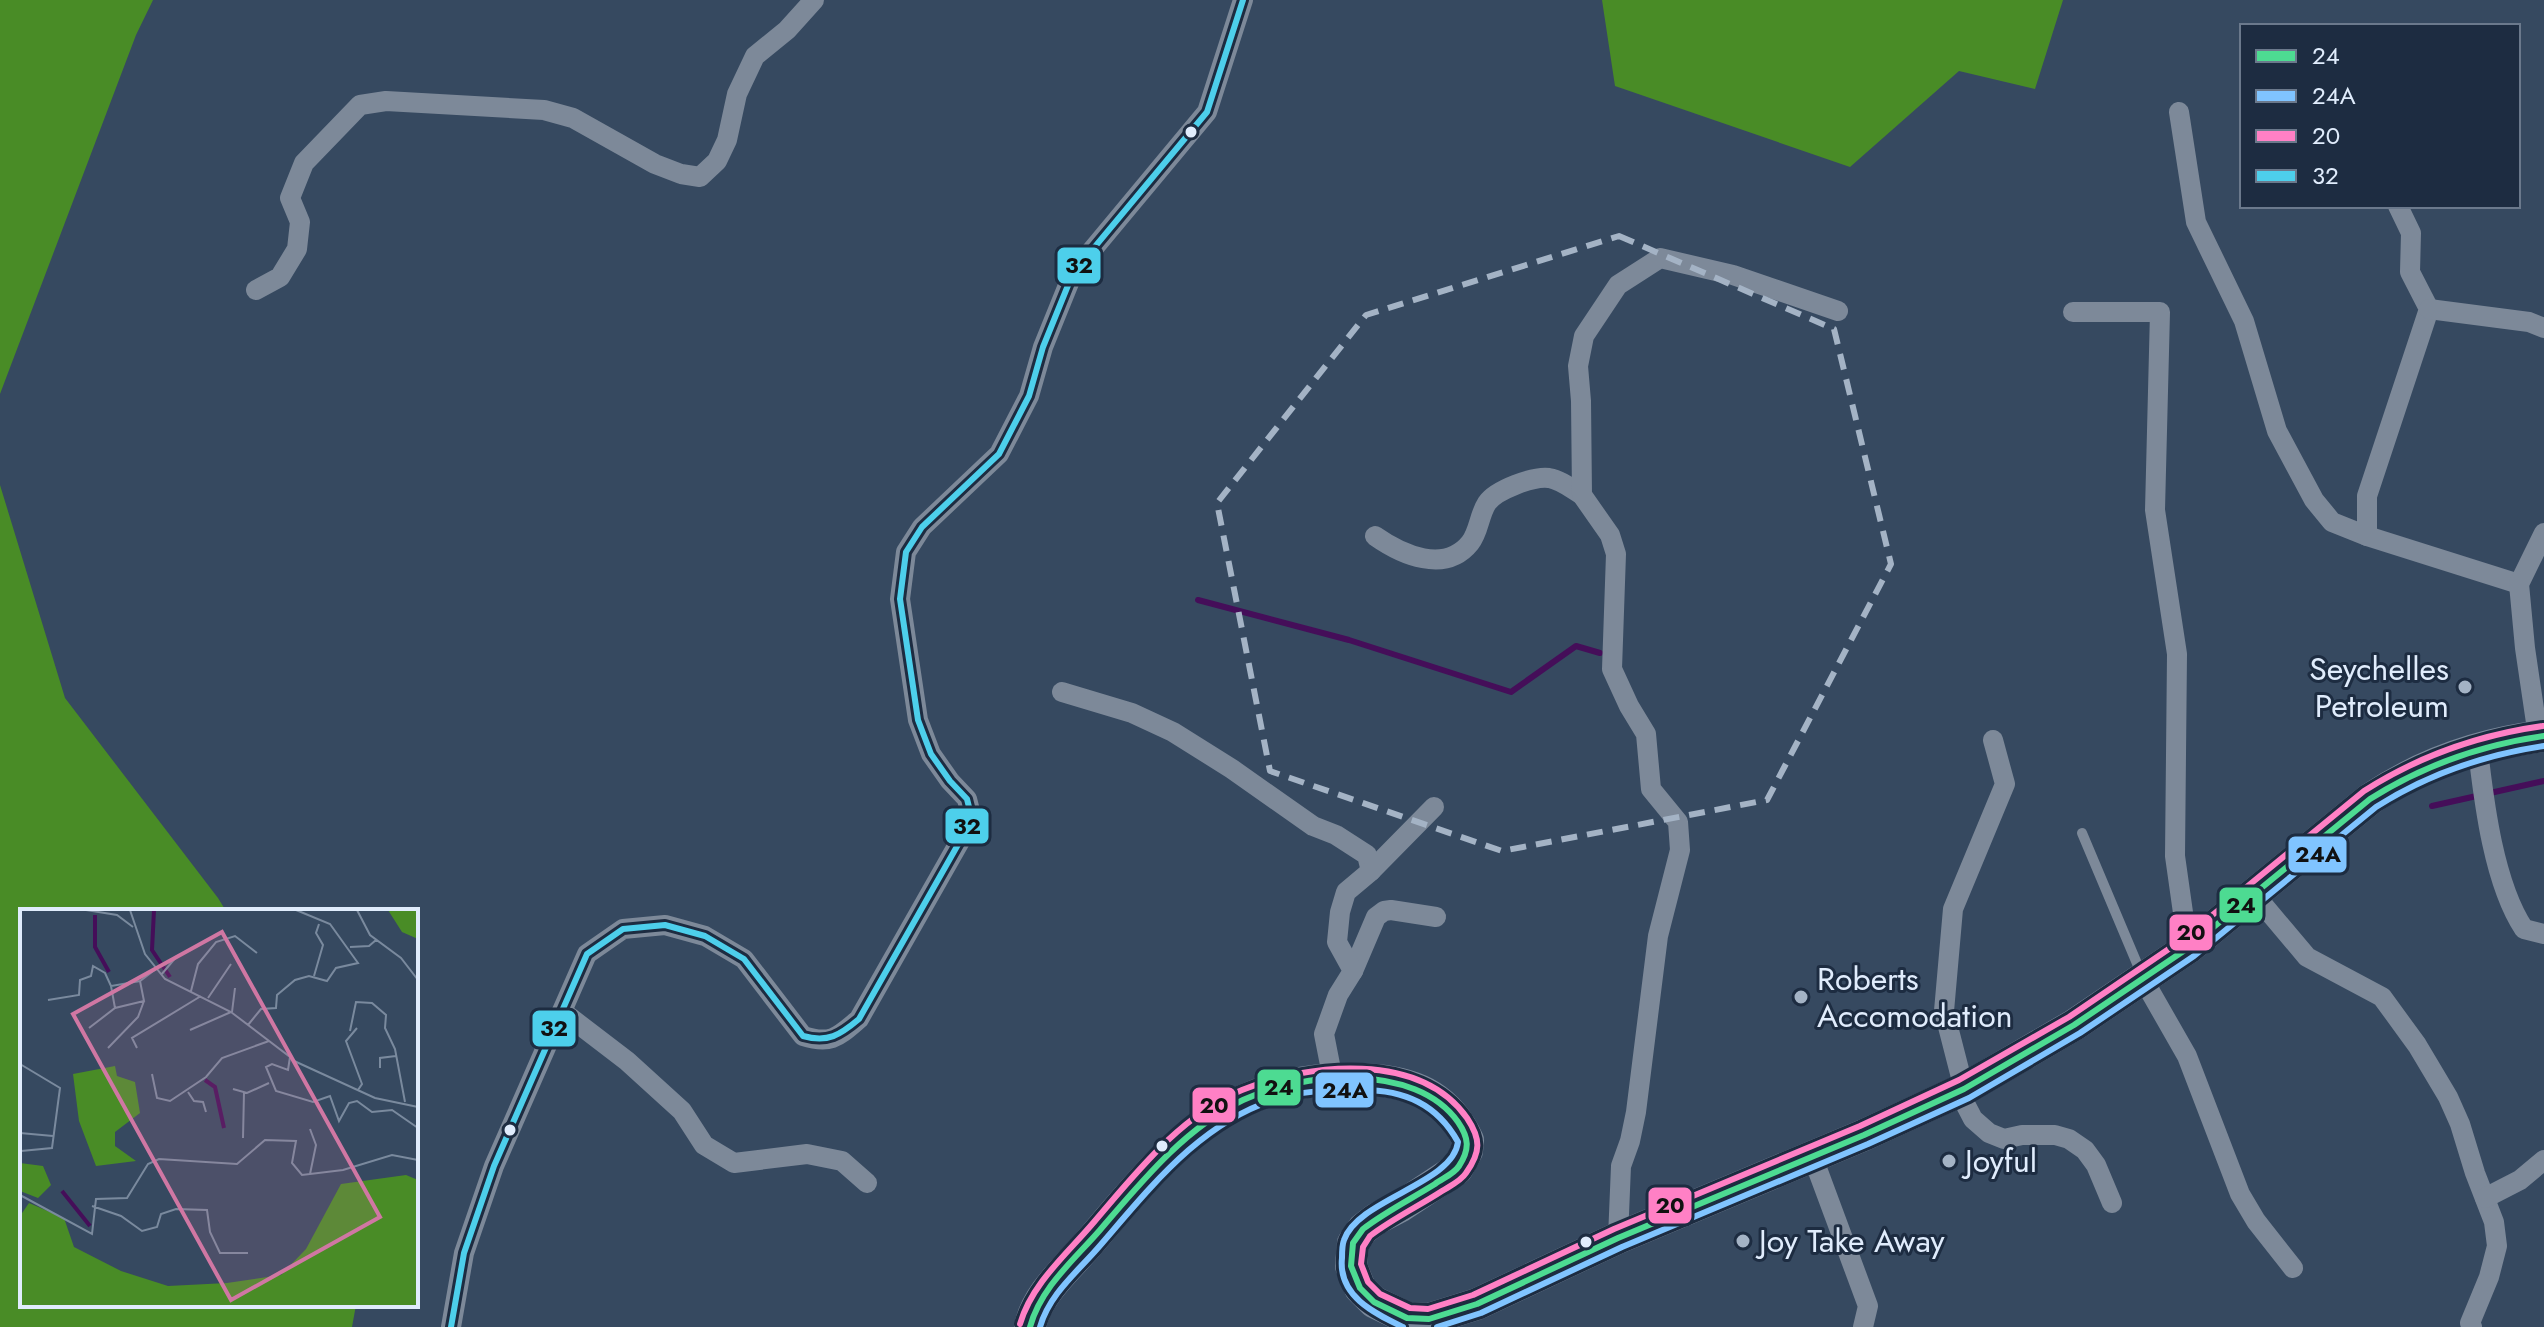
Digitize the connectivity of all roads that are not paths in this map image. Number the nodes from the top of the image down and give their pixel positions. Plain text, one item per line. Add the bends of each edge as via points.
1 (814, 0) edge
2 (1243, 0) edge
3 (2179, 112) dead end
4 (2399, 208) edge
5 (256, 290) dead end
6 (2429, 309) junction
7 (1838, 311) dead end
8 (2073, 312) dead end
9 (2544, 328) edge
10 (1582, 495) junction
11 (2544, 533) edge
12 (1375, 536) dead end
13 (2367, 536) junction
14 (2519, 584) junction
15 (1062, 692) dead end
16 (2541, 736) edge
17 (1993, 740) dead end
18 (2480, 765) junction
19 (1434, 807) dead end
20 (2082, 833) dead end
21 (1371, 871) junction
22 (2254, 894) junction
23 (1436, 917) dead end
24 (2544, 934) edge
25 (2188, 948) junction
26 (1353, 971) junction
27 (2143, 979) junction
28 (563, 1012) junction
29 (1333, 1080) junction
30 (1961, 1090) junction
31 (1812, 1155) junction
32 (2544, 1160) edge
33 (867, 1183) dead end
34 (2485, 1198) junction
35 (2112, 1203) dead end
36 (1618, 1238) junction
37 (2293, 1268) dead end
38 (1399, 1323) edge
39 (451, 1327) edge
40 (1030, 1327) edge
41 (1863, 1327) edge
42 (2472, 1327) edge

1 - 5 street via 755,56 737,94 727,140 717,161 700,177 655,164 573,118 544,110 386,101 360,105 304,163 290,198 300,222 297,249 280,277
2 - 28 street via 1207,112 1073,273 1029,396 999,454 922,527 906,552 900,599 918,720 931,754 967,799 971,815 859,1019 836,1038 818,1041 803,1036 744,959 705,936 665,925 623,929 587,954
3 - 13 street via 2196,222 2244,321 2277,431 2314,500 2332,522
4 - 6 street via 2411,233 2410,272
6 - 9 street
6 - 13 street via 2367,496
7 - 10 street via 1733,275 1660,258 1618,285 1584,336 1578,366
8 - 25 street via 2160,312 2155,510 2177,654 2175,856
10 - 12 street via 1547,478 1495,495 1472,542 1456,557 1429,561
10 - 36 street via 1610,535 1616,554 1612,669 1646,734 1651,789 1678,822 1680,850 1658,936 1636,1112 1621,1166
11 - 14 street
13 - 14 street
14 - 16 street
15 - 21 street via 1173,732 1313,826 1367,855
16 - 18 main road via 2500,743
17 - 30 street via 2005,784 1953,909 1944,1011
18 - 22 main road via 2436,763 2393,783
18 - 24 street via 2509,899 2524,929
19 - 21 street
20 - 27 lane
21 - 26 street via 1346,892 1340,912 1337,942
22 - 25 main road
22 - 34 street via 2307,957 2382,997 2396,1015 2448,1097
23 - 26 street via 1384,911 1376,917
25 - 27 main road
26 - 29 street via 1324,1034
27 - 30 main road
27 - 37 street via 2187,1056 2240,1194
28 - 33 street via 682,1111 704,1145 734,1163 807,1154 842,1161
28 - 39 street via 494,1166 464,1253
29 - 38 main road via 1394,1082 1421,1091 1455,1114 1468,1140 1457,1169 1376,1219 1353,1243 1351,1266 1360,1288
29 - 40 main road via 1257,1093 1191,1132 1038,1303
30 - 31 main road
30 - 35 street via 1973,1119 1996,1136 2055,1135 2085,1150
31 - 36 main road
31 - 41 street via 1868,1306
32 - 34 street
34 - 42 street via 2497,1246
36 - 38 main road via 1477,1304

